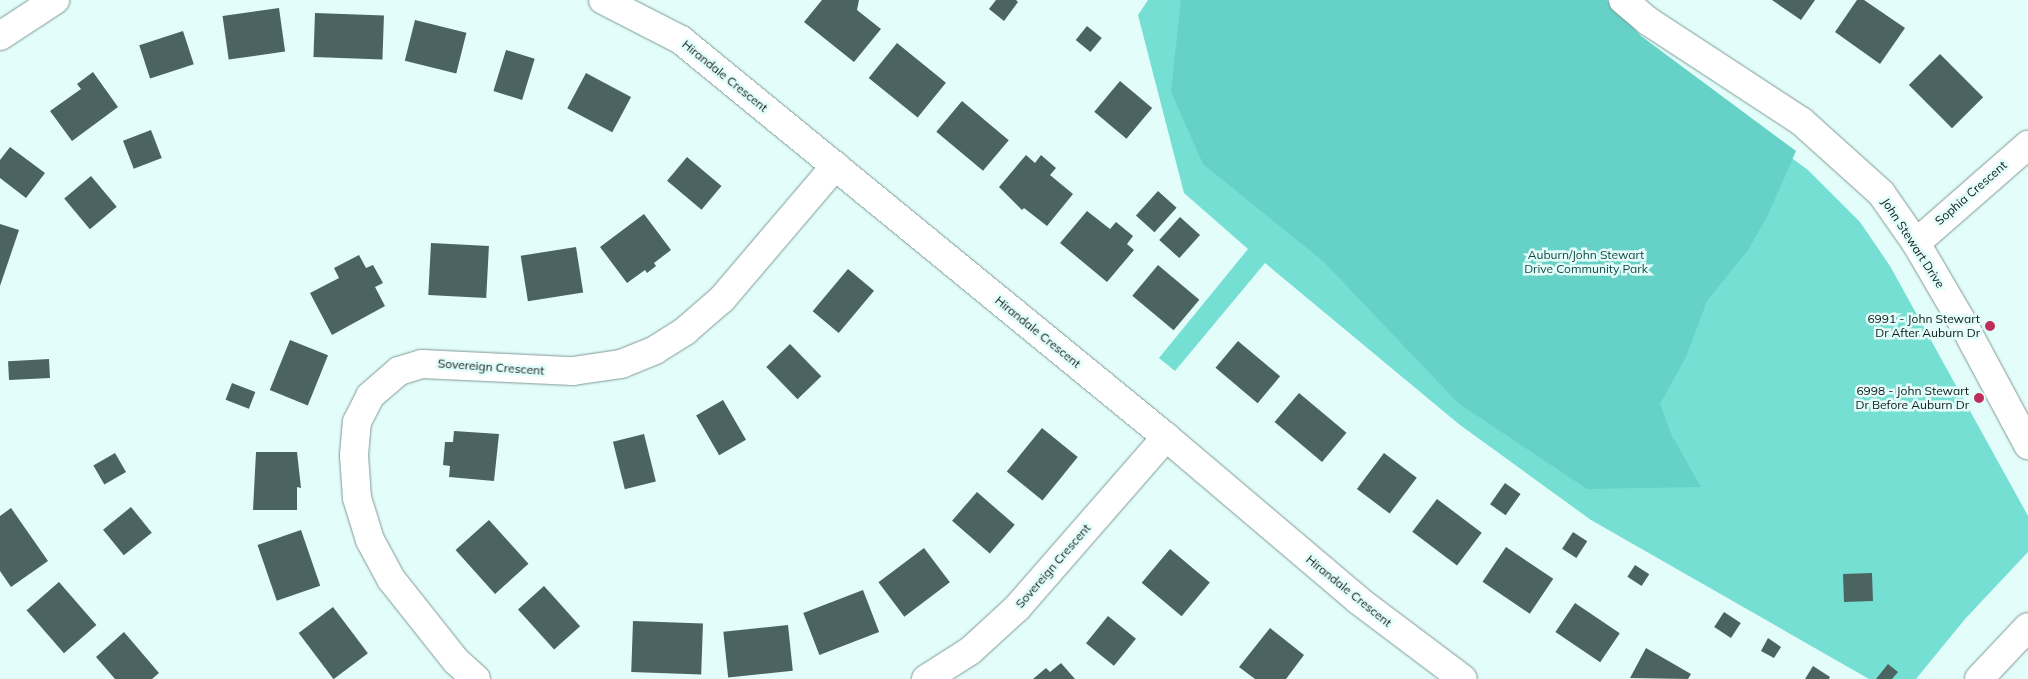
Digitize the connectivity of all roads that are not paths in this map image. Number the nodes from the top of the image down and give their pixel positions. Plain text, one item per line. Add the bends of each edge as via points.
1 (55, 0) edge
2 (603, 0) edge
3 (1623, 0) edge
4 (0, 36) edge
5 (2028, 145) edge
6 (835, 166) junction
7 (1916, 243) junction
8 (1166, 437) junction
9 (2028, 445) edge
10 (2028, 627) edge
11 (476, 679) edge
12 (926, 679) edge
13 (1463, 679) edge
14 (1980, 679) edge

1 - 4 street
2 - 6 street, Hirandale Crescent via 681,40
3 - 7 street, John Stewart Drive via 1801,121 1881,193
5 - 7 street, Sophia Crescent
6 - 8 street, Hirandale Crescent
6 - 11 street, Sovereign Crescent via 722,299 685,331 655,350 621,364 573,371 422,364 398,371 370,396 358,422 354,455 357,498 370,540 391,579 456,661
7 - 9 street, John Stewart Drive
8 - 12 street, Sovereign Crescent via 1017,608 970,651
8 - 13 street, Hirandale Crescent via 1358,600
10 - 14 street

